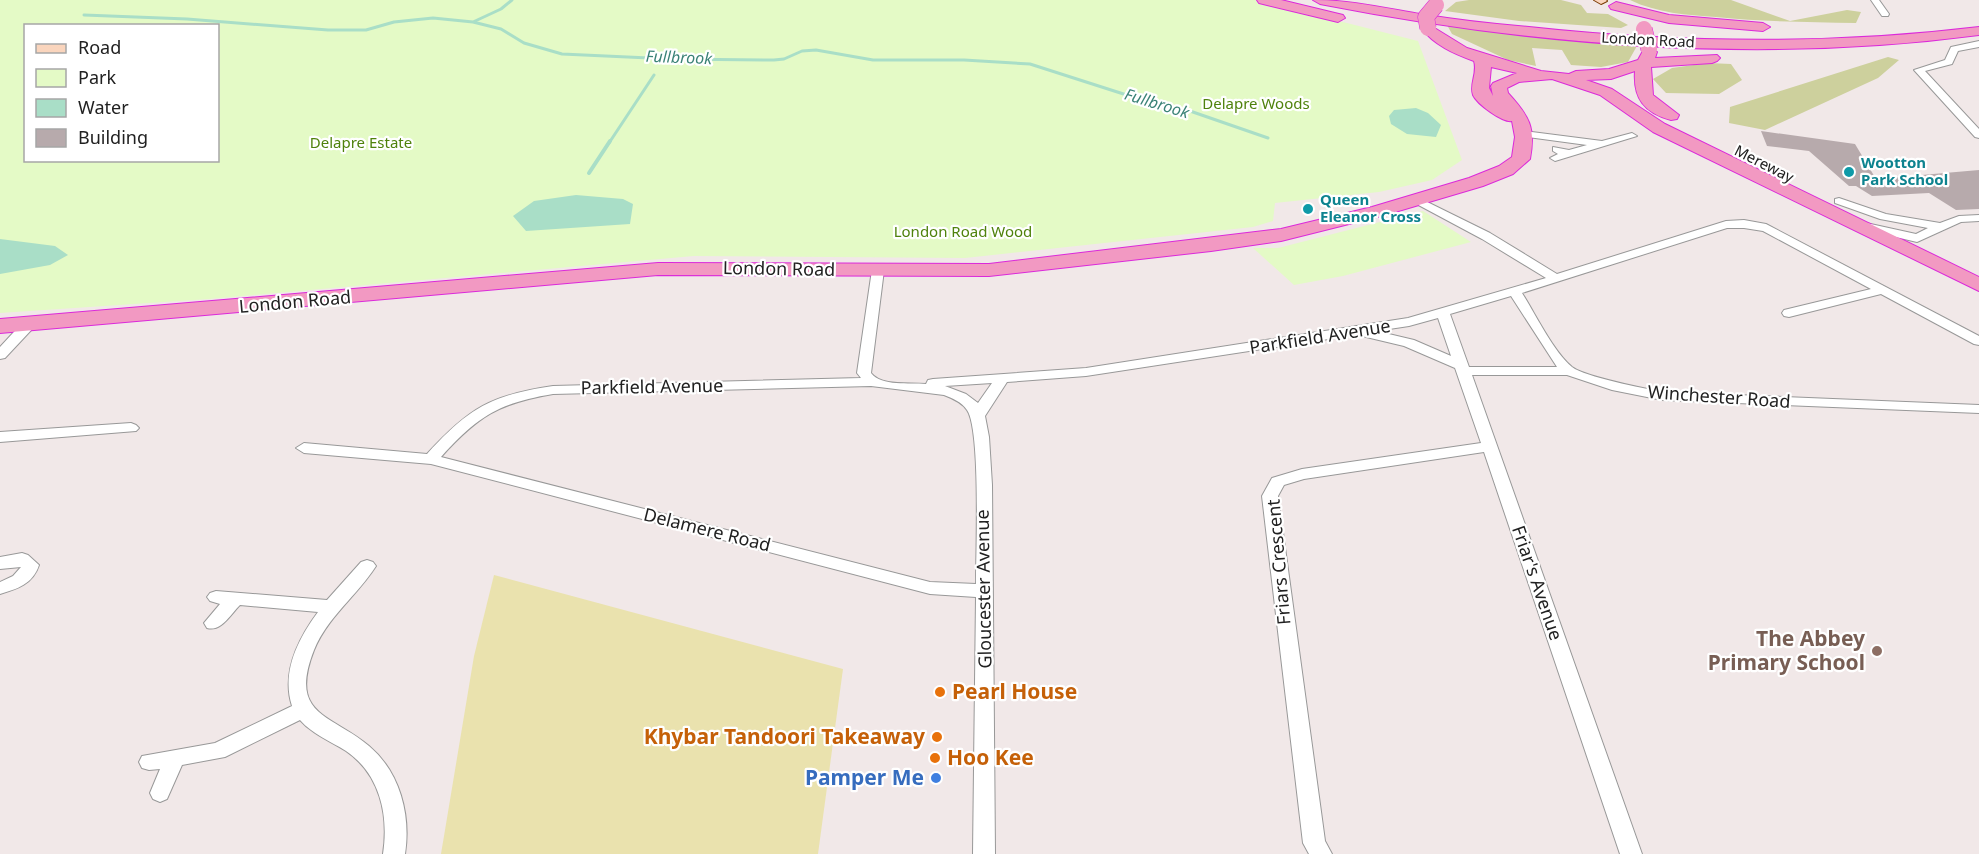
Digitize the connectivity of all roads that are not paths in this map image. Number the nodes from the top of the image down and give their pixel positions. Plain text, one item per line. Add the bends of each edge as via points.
1 (1264, 0) edge
2 (1320, 0) edge
3 (1356, 0) edge
4 (1600, 0) edge
5 (1875, 0) edge
6 (1439, 2) edge
7 (1616, 6) junction
8 (1885, 14) dead end
9 (1979, 18) edge
10 (1367, 24) dead end
11 (1979, 24) edge
12 (1773, 27) dead end
13 (1802, 28) dead end
14 (1979, 31) edge
15 (1954, 35) junction
16 (1979, 44) edge
17 (1479, 57) junction
18 (1646, 59) junction
19 (1554, 75) junction
20 (1524, 132) junction
21 (1979, 134) edge
22 (1632, 136) dead end
23 (1601, 144) junction
24 (1560, 154) dead end
25 (1415, 199) junction
26 (1839, 201) junction
27 (1979, 218) edge
28 (1860, 225) junction
29 (1940, 227) junction
30 (1917, 238) junction
31 (1979, 269) edge
32 (878, 270) junction
33 (1556, 279) junction
34 (1979, 285) edge
35 (1883, 290) junction
36 (1515, 292) junction
37 (1443, 313) junction
38 (1790, 313) dead end
39 (30, 323) junction
40 (0, 326) edge
41 (1354, 332) junction
42 (1979, 341) edge
43 (0, 355) edge
44 (1462, 368) junction
45 (1568, 371) junction
46 (1001, 380) junction
47 (871, 382) junction
48 (919, 387) junction
49 (1979, 409) edge
50 (976, 414) junction
51 (131, 428) dead end
52 (0, 437) edge
53 (1490, 447) junction
54 (304, 448) dead end
55 (430, 459) junction
56 (0, 563) edge
57 (367, 566) dead end
58 (0, 588) edge
59 (985, 591) junction
60 (216, 597) dead end
61 (235, 599) junction
62 (333, 607) junction
63 (213, 623) dead end
64 (304, 709) junction
65 (175, 758) junction
66 (149, 762) dead end
67 (160, 792) dead end
68 (394, 854) edge
69 (984, 854) edge
70 (1321, 854) edge
71 (1631, 854) edge

1 - 10 highway
2 - 15 highway, London Road via 1447,22 1623,40 1809,43
3 - 11 highway, London Road via 1452,16 1666,34 1834,36
4 - 7 highway
5 - 8 street
6 - 17 highway, bridge via 1426,17 1423,32
7 - 12 highway via 1669,19
7 - 18 highway, Mereway, bridge via 1644,29
9 - 13 highway via 1884,28
14 - 15 highway, London Road
15 - 18 highway via 1856,48
16 - 21 street via 1954,49 1950,62 1919,70
17 - 19 highway
17 - 20 highway via 1485,66 1481,94
18 - 19 highway via 1611,74
18 - 26 highway, Mereway via 1641,88 1654,106
19 - 20 highway via 1516,77 1499,86 1500,94 1518,113
19 - 28 highway, Mereway via 1606,92 1679,139
20 - 23 street
20 - 25 highway, London Road via 1521,159 1506,170
22 - 23 street
23 - 24 street
25 - 32 highway, London Road via 1292,232 1211,245 989,270
25 - 33 street
26 - 29 street via 1884,218
26 - 30 highway, Mereway
27 - 29 street via 1959,219
28 - 30 street, Mereway
28 - 34 highway, Mereway
29 - 30 street
30 - 31 highway, Mereway
32 - 39 highway, London Road via 658,269
32 - 47 street via 864,373
33 - 35 street via 1726,225 1744,224 1766,228
33 - 36 street, Parkfield Avenue
35 - 38 street
35 - 42 street
36 - 37 street, Parkfield Avenue
36 - 45 street
37 - 41 street, Parkfield Avenue
37 - 44 street, Friar's Avenue
39 - 40 highway, London Road
39 - 43 street
41 - 44 street via 1409,343
41 - 46 street, Parkfield Avenue via 1086,372
44 - 45 street, Winchester Road
44 - 53 street, Friar's Avenue
45 - 49 street, Winchester Road via 1662,396
46 - 48 street, Parkfield Avenue
46 - 50 street via 983,410
47 - 48 street, Parkfield Avenue
47 - 55 street, Parkfield Avenue via 521,394 493,403 460,426
48 - 50 street via 955,394 971,405
50 - 59 street, Gloucester Avenue via 981,453
51 - 52 street
53 - 70 street, Friars Crescent via 1302,474 1278,482 1270,496 1314,843
53 - 71 street, Friar's Avenue
54 - 55 street, Delamere Road
55 - 59 street, Delamere Road via 930,588
56 - 58 street via 22,559 30,565 19,580
57 - 62 street
59 - 69 street, Gloucester Avenue
60 - 61 street
61 - 62 street
61 - 63 street
62 - 64 street via 306,646 300,665 297,688
64 - 65 street via 218,751
64 - 68 street via 310,718 363,753 381,776 393,800
65 - 66 street
65 - 67 street

